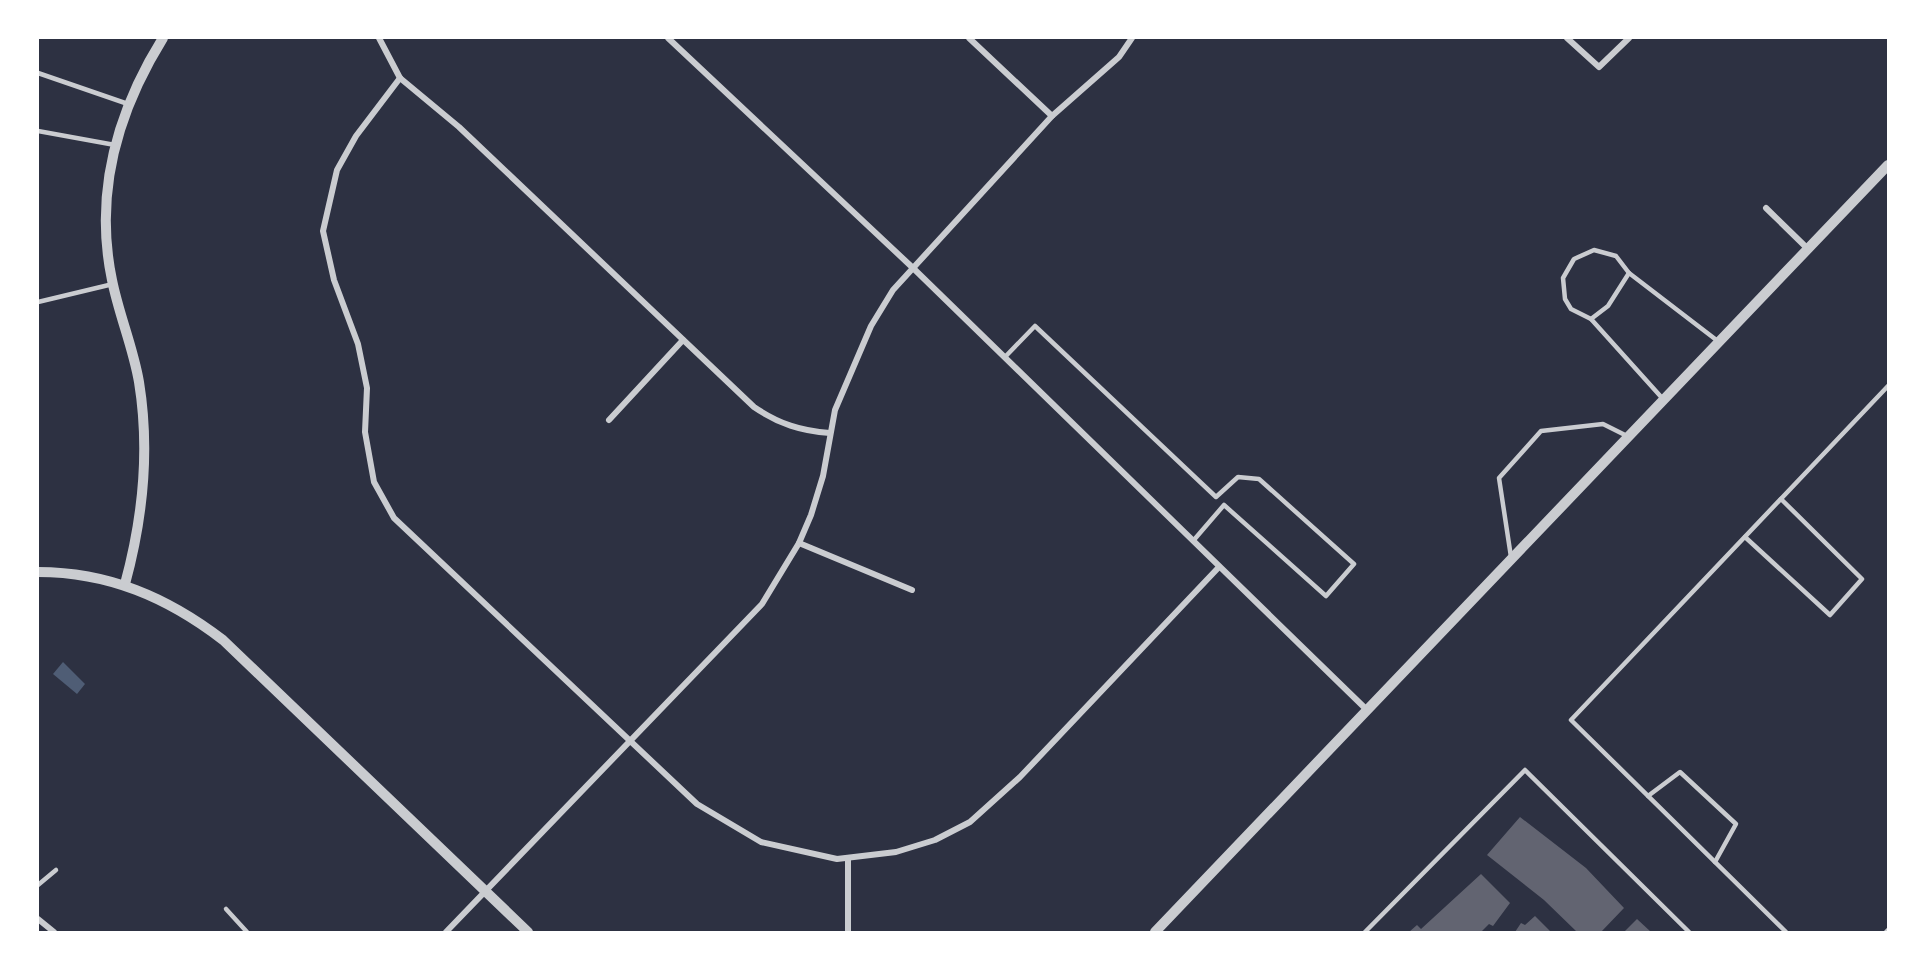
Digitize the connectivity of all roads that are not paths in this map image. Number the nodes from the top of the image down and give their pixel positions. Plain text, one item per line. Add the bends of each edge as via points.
1 (163, 38) edge
2 (379, 38) edge
3 (668, 38) edge
4 (969, 38) edge
5 (1132, 38) edge
6 (1566, 38) edge
7 (1629, 38) edge
8 (38, 73) edge
9 (400, 78) junction
10 (128, 104) junction
11 (1052, 116) junction
12 (38, 131) edge
13 (115, 145) junction
14 (1888, 165) edge
15 (1766, 208) dead end
16 (1808, 249) junction
17 (913, 268) junction
18 (1629, 273) junction
19 (113, 284) junction
20 (38, 302) edge
21 (1591, 319) junction
22 (682, 340) junction
23 (1719, 342) junction
24 (1005, 357) junction
25 (1888, 386) edge
26 (1664, 400) junction
27 (609, 420) dead end
28 (830, 433) junction
29 (1629, 437) junction
30 (1216, 497) junction
31 (1781, 499) junction
32 (1224, 505) junction
33 (1745, 537) junction
34 (1193, 541) junction
35 (799, 543) junction
36 (1511, 560) junction
37 (1220, 567) junction
38 (38, 572) edge
39 (125, 584) junction
40 (912, 590) dead end
41 (1367, 710) junction
42 (630, 740) junction
43 (1648, 796) junction
44 (848, 859) junction
45 (1715, 862) junction
46 (56, 870) dead end
47 (38, 885) edge
48 (485, 892) junction
49 (226, 909) dead end
50 (38, 919) edge
51 (54, 933) edge
52 (248, 933) edge
53 (446, 933) edge
54 (528, 933) edge
55 (849, 933) edge
56 (1155, 933) edge
57 (1365, 933) edge
58 (1689, 933) edge
59 (1786, 933) edge

1 - 10 street
2 - 9 street
3 - 17 street
4 - 11 street
5 - 11 street via 1119,57
6 - 7 street via 1599,67
8 - 10 lane
9 - 22 street via 459,127
9 - 42 street via 356,136 337,170 323,231 334,280 358,344 367,388 365,432 374,482 394,518
10 - 13 street
11 - 17 street
12 - 13 lane
13 - 19 street via 106,209
14 - 16 street
15 - 16 street
16 - 23 street
17 - 24 street
17 - 28 street via 892,290 871,326 835,410
18 - 21 lane via 1608,306
18 - 21 lane via 1616,256 1605,251 1583,253 1567,267 1563,278 1565,299 1572,309
18 - 23 lane
19 - 20 lane
19 - 39 street via 134,360 144,423 141,513
21 - 26 lane
22 - 27 street
22 - 28 street via 770,418 805,432
23 - 26 street
24 - 30 lane via 1035,326
24 - 34 street
25 - 31 lane
26 - 29 street
28 - 35 street via 823,476
29 - 36 street
29 - 36 lane via 1603,424 1541,431 1499,477
30 - 32 lane
30 - 32 lane via 1238,477 1258,479 1354,564 1326,596
31 - 33 lane
31 - 33 lane via 1863,579 1830,615
32 - 34 lane
33 - 43 lane via 1571,720
34 - 37 street
35 - 40 street
35 - 42 street via 762,604
36 - 41 street
37 - 41 street
37 - 44 street via 1020,777 970,822 935,840 896,852
38 - 39 street
39 - 48 street via 161,598 223,640
41 - 56 street
42 - 44 street via 697,804 742,833 783,849
42 - 48 street
43 - 45 lane
43 - 45 lane via 1680,771 1736,824
44 - 55 street
45 - 59 lane
46 - 47 lane
48 - 53 street
48 - 54 street
49 - 52 lane
50 - 51 street
57 - 58 lane via 1525,770

